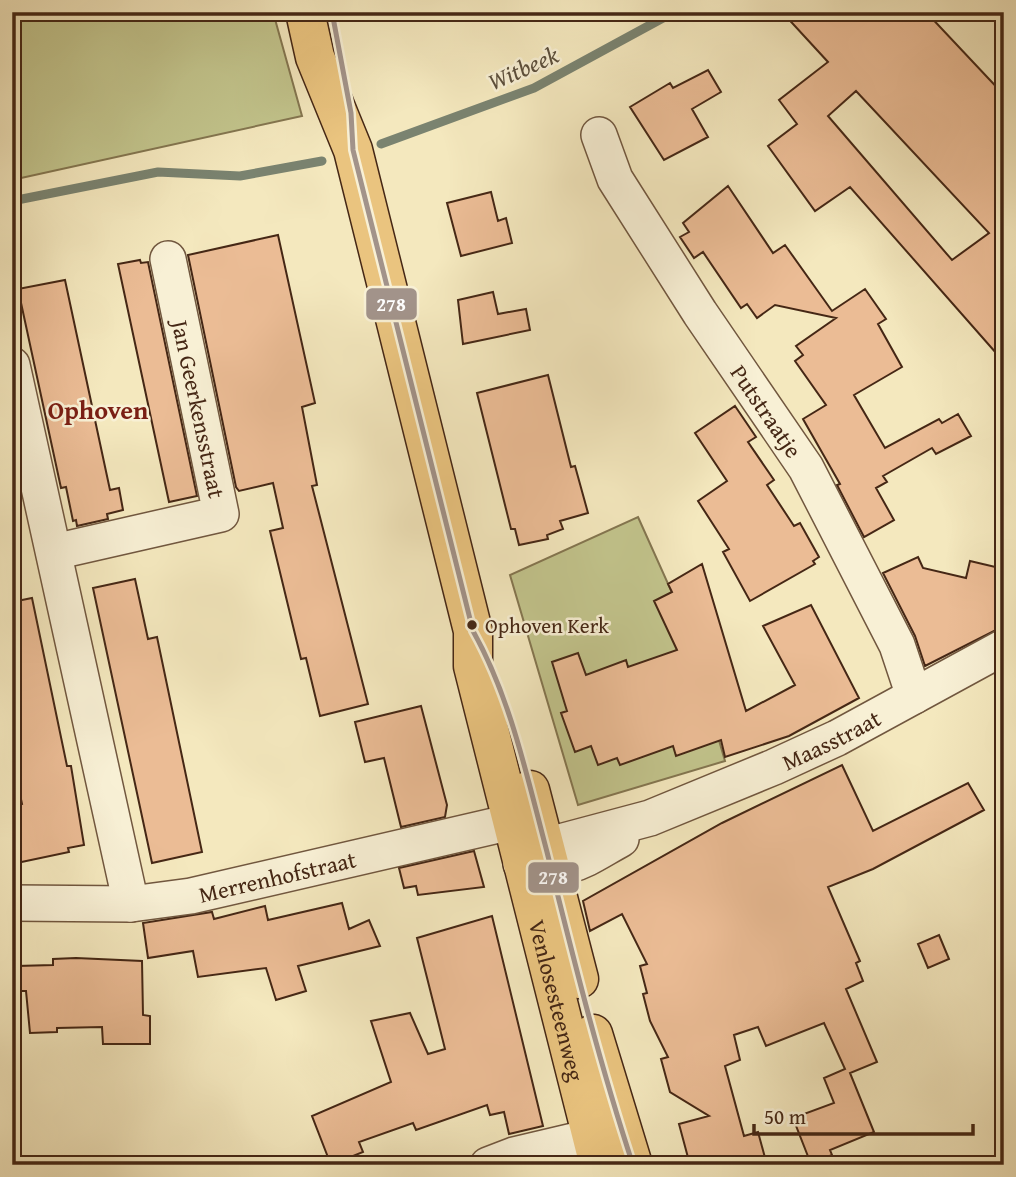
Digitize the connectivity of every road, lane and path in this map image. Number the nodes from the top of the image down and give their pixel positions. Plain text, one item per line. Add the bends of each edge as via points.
1 (305, 12) edge
2 (332, 12) edge
3 (599, 135) dead end
4 (353, 150) junction
5 (168, 259) dead end
6 (12, 365) edge
7 (54, 552) junction
8 (1004, 647) edge
9 (914, 696) junction
10 (533, 844) junction
11 (12, 902) edge
12 (131, 904) junction
13 (612, 1149) edge
14 (488, 1165) edge

1 - 4 main road, Venlosesteenweg via 315,57
2 - 4 main road, Venlosesteenweg via 349,100
3 - 9 street, Putstraatje via 615,179 806,468 897,645
4 - 10 main road, Venlosesteenweg via 473,631 473,666
5 - 7 street, Jan Geerkensstraat via 222,514
6 - 7 street
7 - 12 street
8 - 9 street, Maasstraat
9 - 10 street, Maasstraat via 774,767 650,818 631,834 582,860
10 - 12 street, Merrenhofstraat
10 - 13 main road, Venlosesteenweg
11 - 12 street, Merrenhofstraat
13 - 14 street via 514,1155

